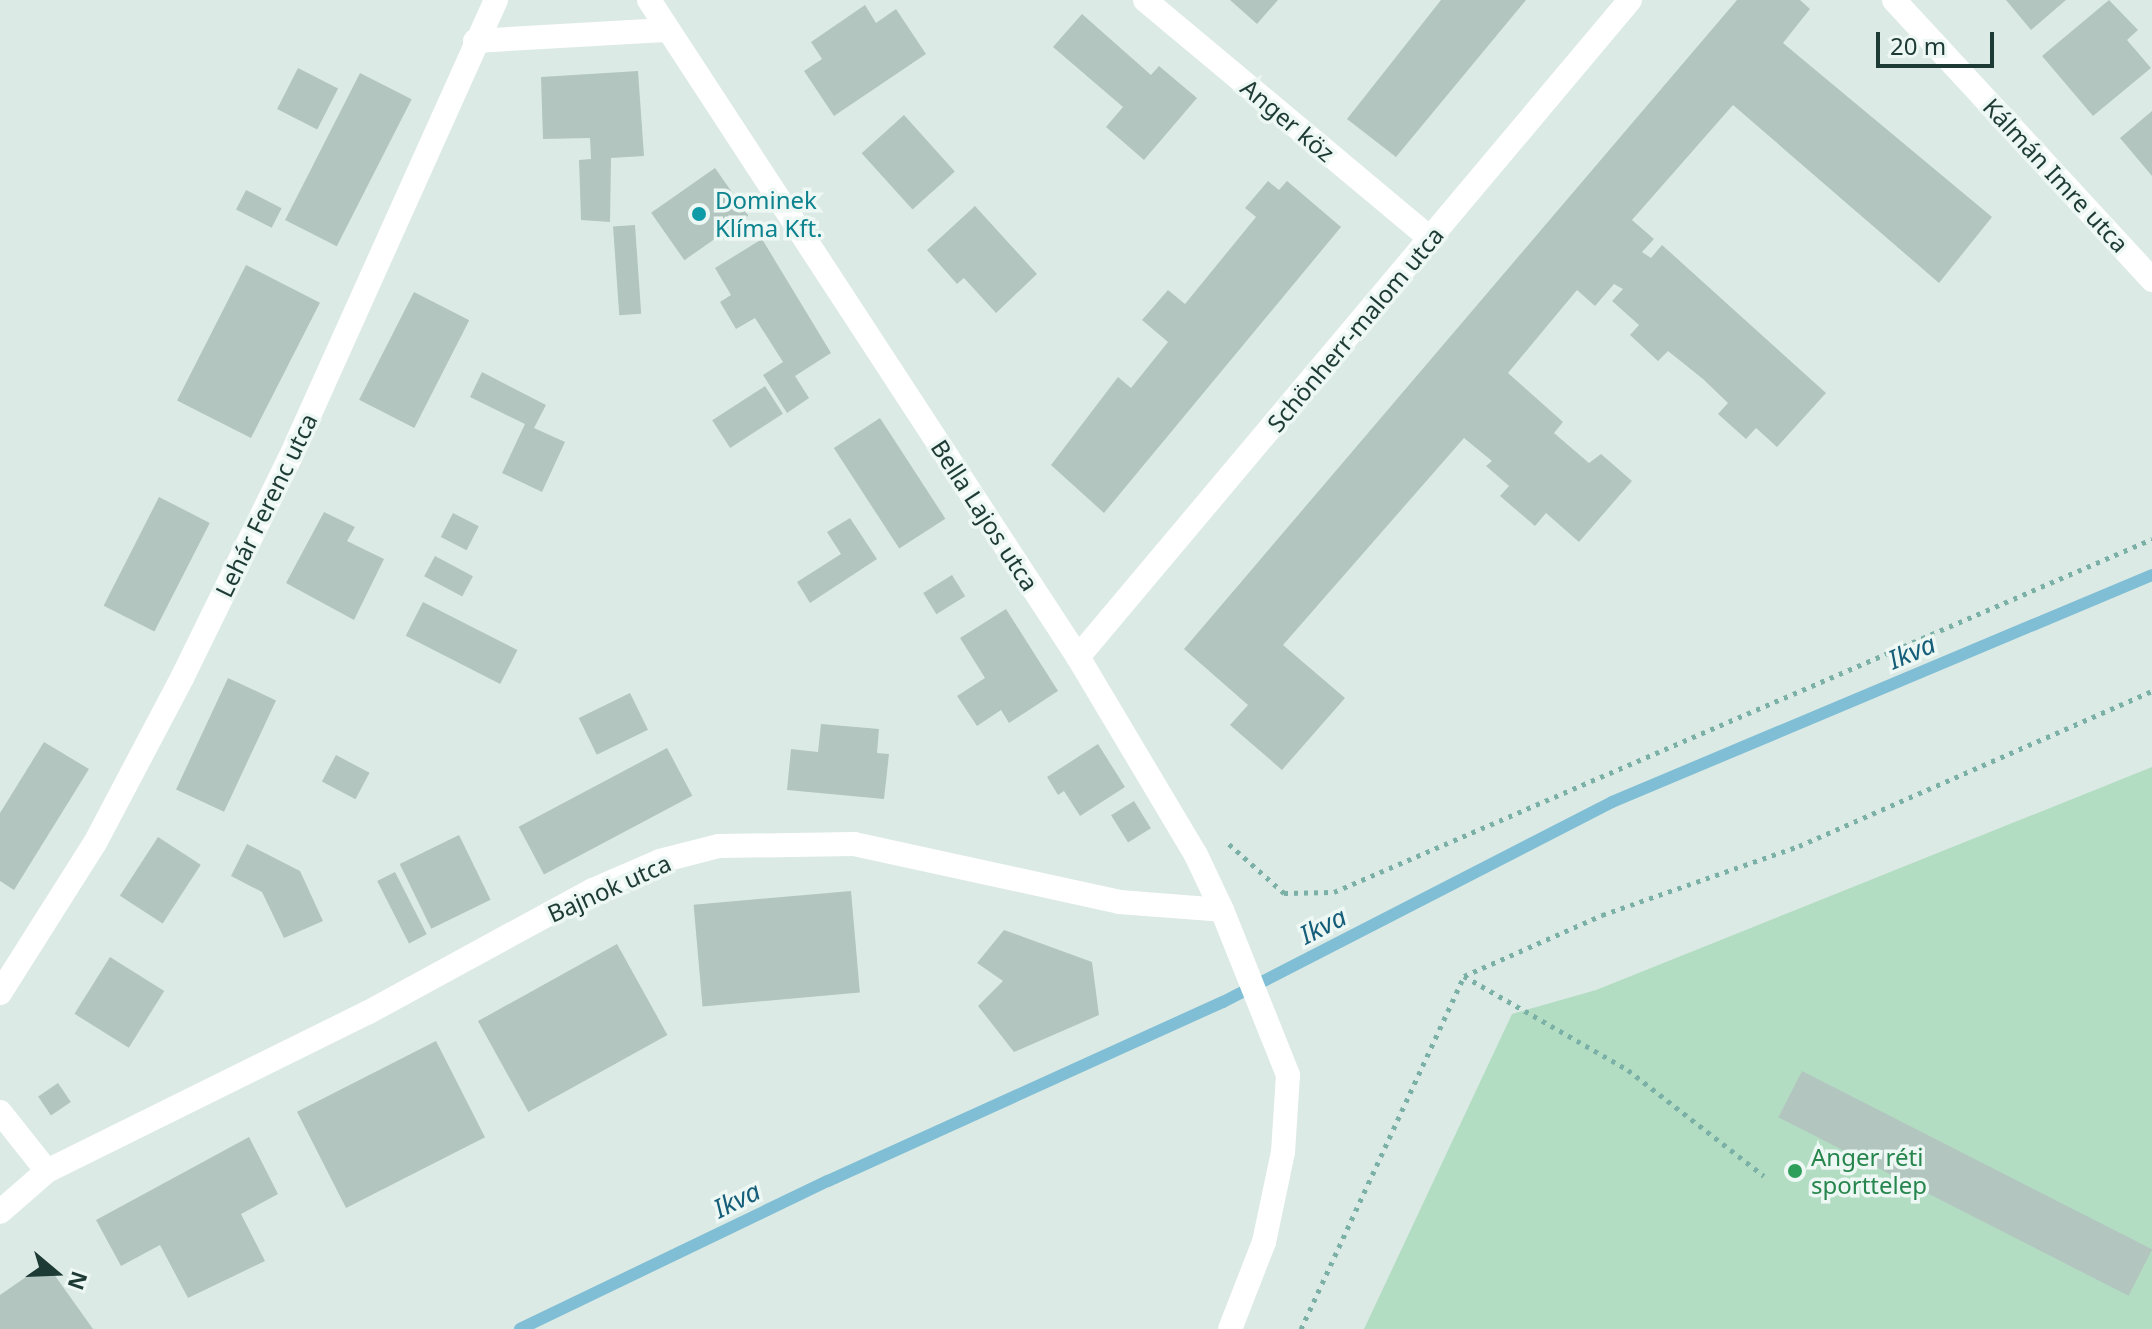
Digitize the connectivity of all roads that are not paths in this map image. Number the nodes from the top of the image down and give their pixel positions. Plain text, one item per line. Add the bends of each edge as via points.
1 (496, 0) edge
2 (649, 0) edge
3 (1145, 0) edge
4 (1630, 0) edge
5 (1894, 0) edge
6 (665, 30) junction
7 (475, 41) junction
8 (1431, 239) junction
9 (2152, 280) edge
10 (1078, 657) junction
11 (1222, 910) junction
12 (0, 993) edge
13 (0, 1112) edge
14 (47, 1171) junction
15 (0, 1212) edge
16 (1230, 1329) edge

1 - 7 street, Lehár Ferenc utca
2 - 6 street, Bella Lajos utca
3 - 8 street, Anger köz
4 - 8 street, Schönherr-malom utca
5 - 9 street, Kálmán Imre utca
6 - 7 street
6 - 10 street, Bella Lajos utca
7 - 12 street, Lehár Ferenc utca via 307,422 182,678 95,843
8 - 10 street, Schönherr-malom utca
10 - 11 street, Bella Lajos utca via 1196,855
11 - 14 street, Bajnok utca via 1119,902 854,844 719,846 660,861 593,890 367,1013
11 - 16 street, Bella Lajos utca via 1288,1075 1283,1152 1264,1242
13 - 14 street
14 - 15 street, Bajnok utca

